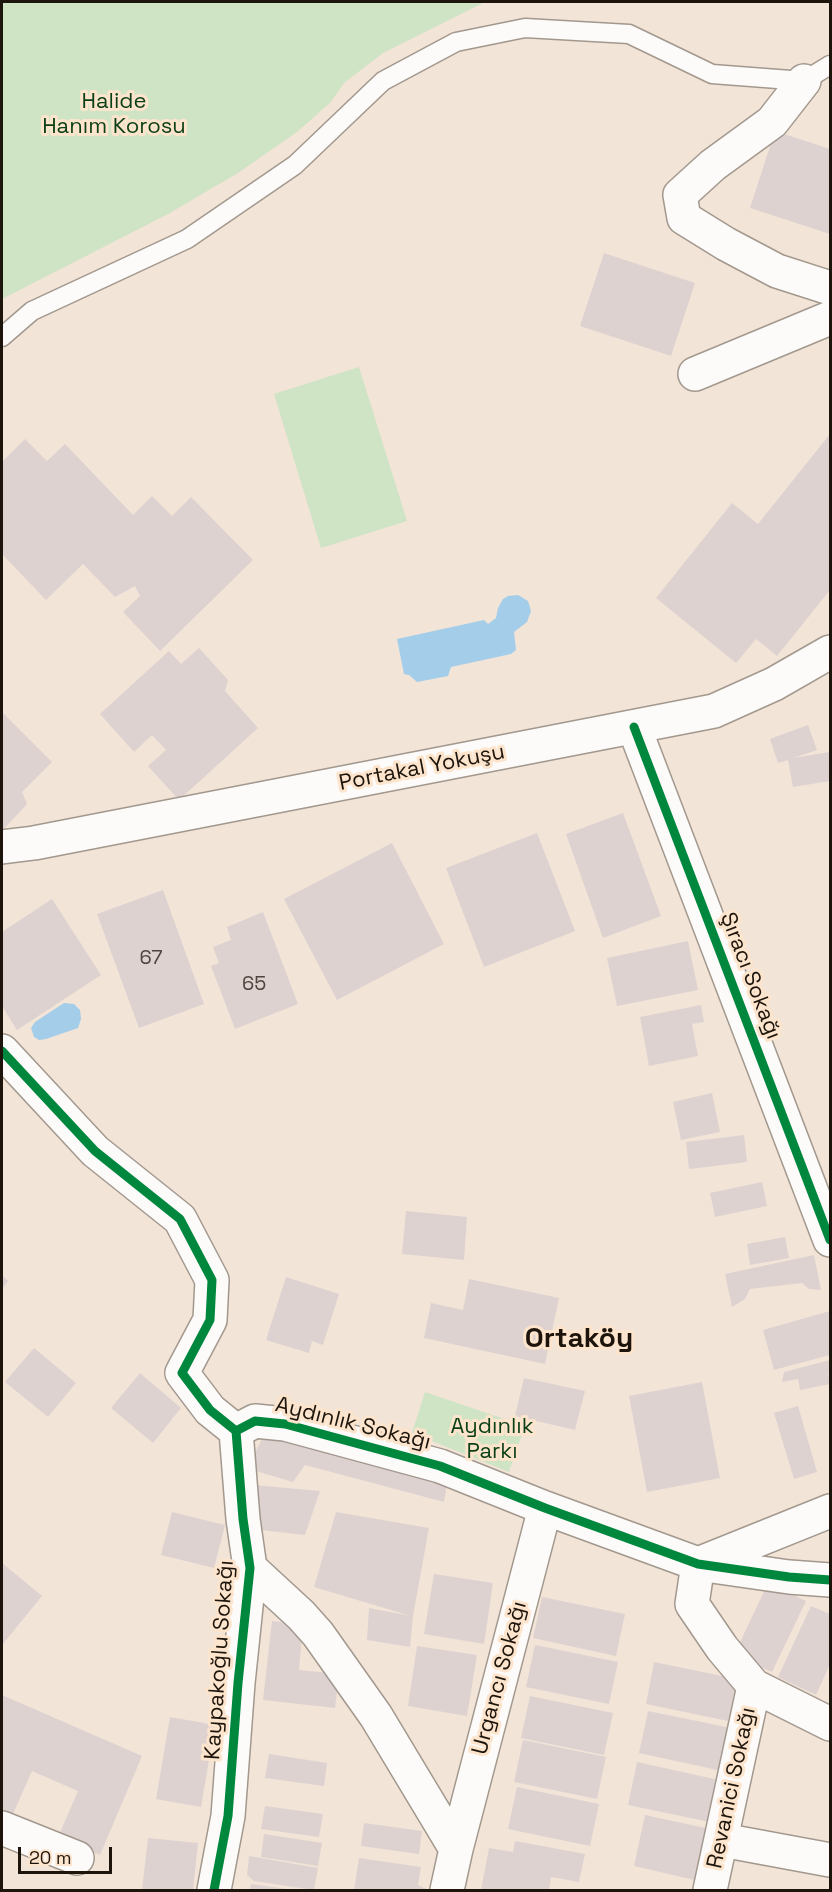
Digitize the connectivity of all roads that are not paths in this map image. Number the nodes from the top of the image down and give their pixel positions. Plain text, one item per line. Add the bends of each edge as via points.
1 (817, 73) edge
2 (831, 288) edge
3 (831, 318) edge
4 (2, 337) edge
5 (695, 375) dead end
6 (831, 652) edge
7 (633, 727) junction
8 (2, 847) edge
9 (2, 1051) edge
10 (831, 1240) edge
11 (236, 1431) junction
12 (545, 1508) junction
13 (831, 1511) edge
14 (698, 1564) junction
15 (250, 1568) junction
16 (831, 1580) edge
17 (754, 1686) junction
18 (831, 1724) edge
19 (2, 1828) edge
20 (722, 1840) junction
21 (456, 1849) junction
22 (77, 1858) dead end
23 (831, 1860) edge
24 (214, 1890) edge
25 (447, 1890) edge
26 (710, 1890) edge

1 - 2 street via 772,122 680,195 684,218 777,272
1 - 4 lane via 712,74 629,34 525,28 456,42 383,81 295,165 187,239 32,311
3 - 5 street
6 - 7 street, Portakal Yokuşu via 714,711
7 - 8 street, Portakal Yokuşu
7 - 10 street, Şıracı Sokağı
9 - 11 street via 95,1151 180,1219 212,1280 210,1320 182,1373 210,1410
11 - 12 street, Aydınlık Sokağı via 255,1421 285,1424 440,1466
11 - 15 street, Kaypakoğlu Sokağı
12 - 14 street, Aydınlık Sokağı
12 - 21 street, Urgancı Sokağı
13 - 14 street
14 - 16 street, Aydınlık Sokağı
14 - 17 street via 692,1604
15 - 21 street via 318,1634 376,1716
15 - 24 street, Kaypakoğlu Sokağı via 228,1816
17 - 18 street
17 - 20 street, Revanici Sokağı
19 - 22 street
20 - 23 street
20 - 26 street, Revanici Sokağı
21 - 25 street, Urgancı Sokağı

